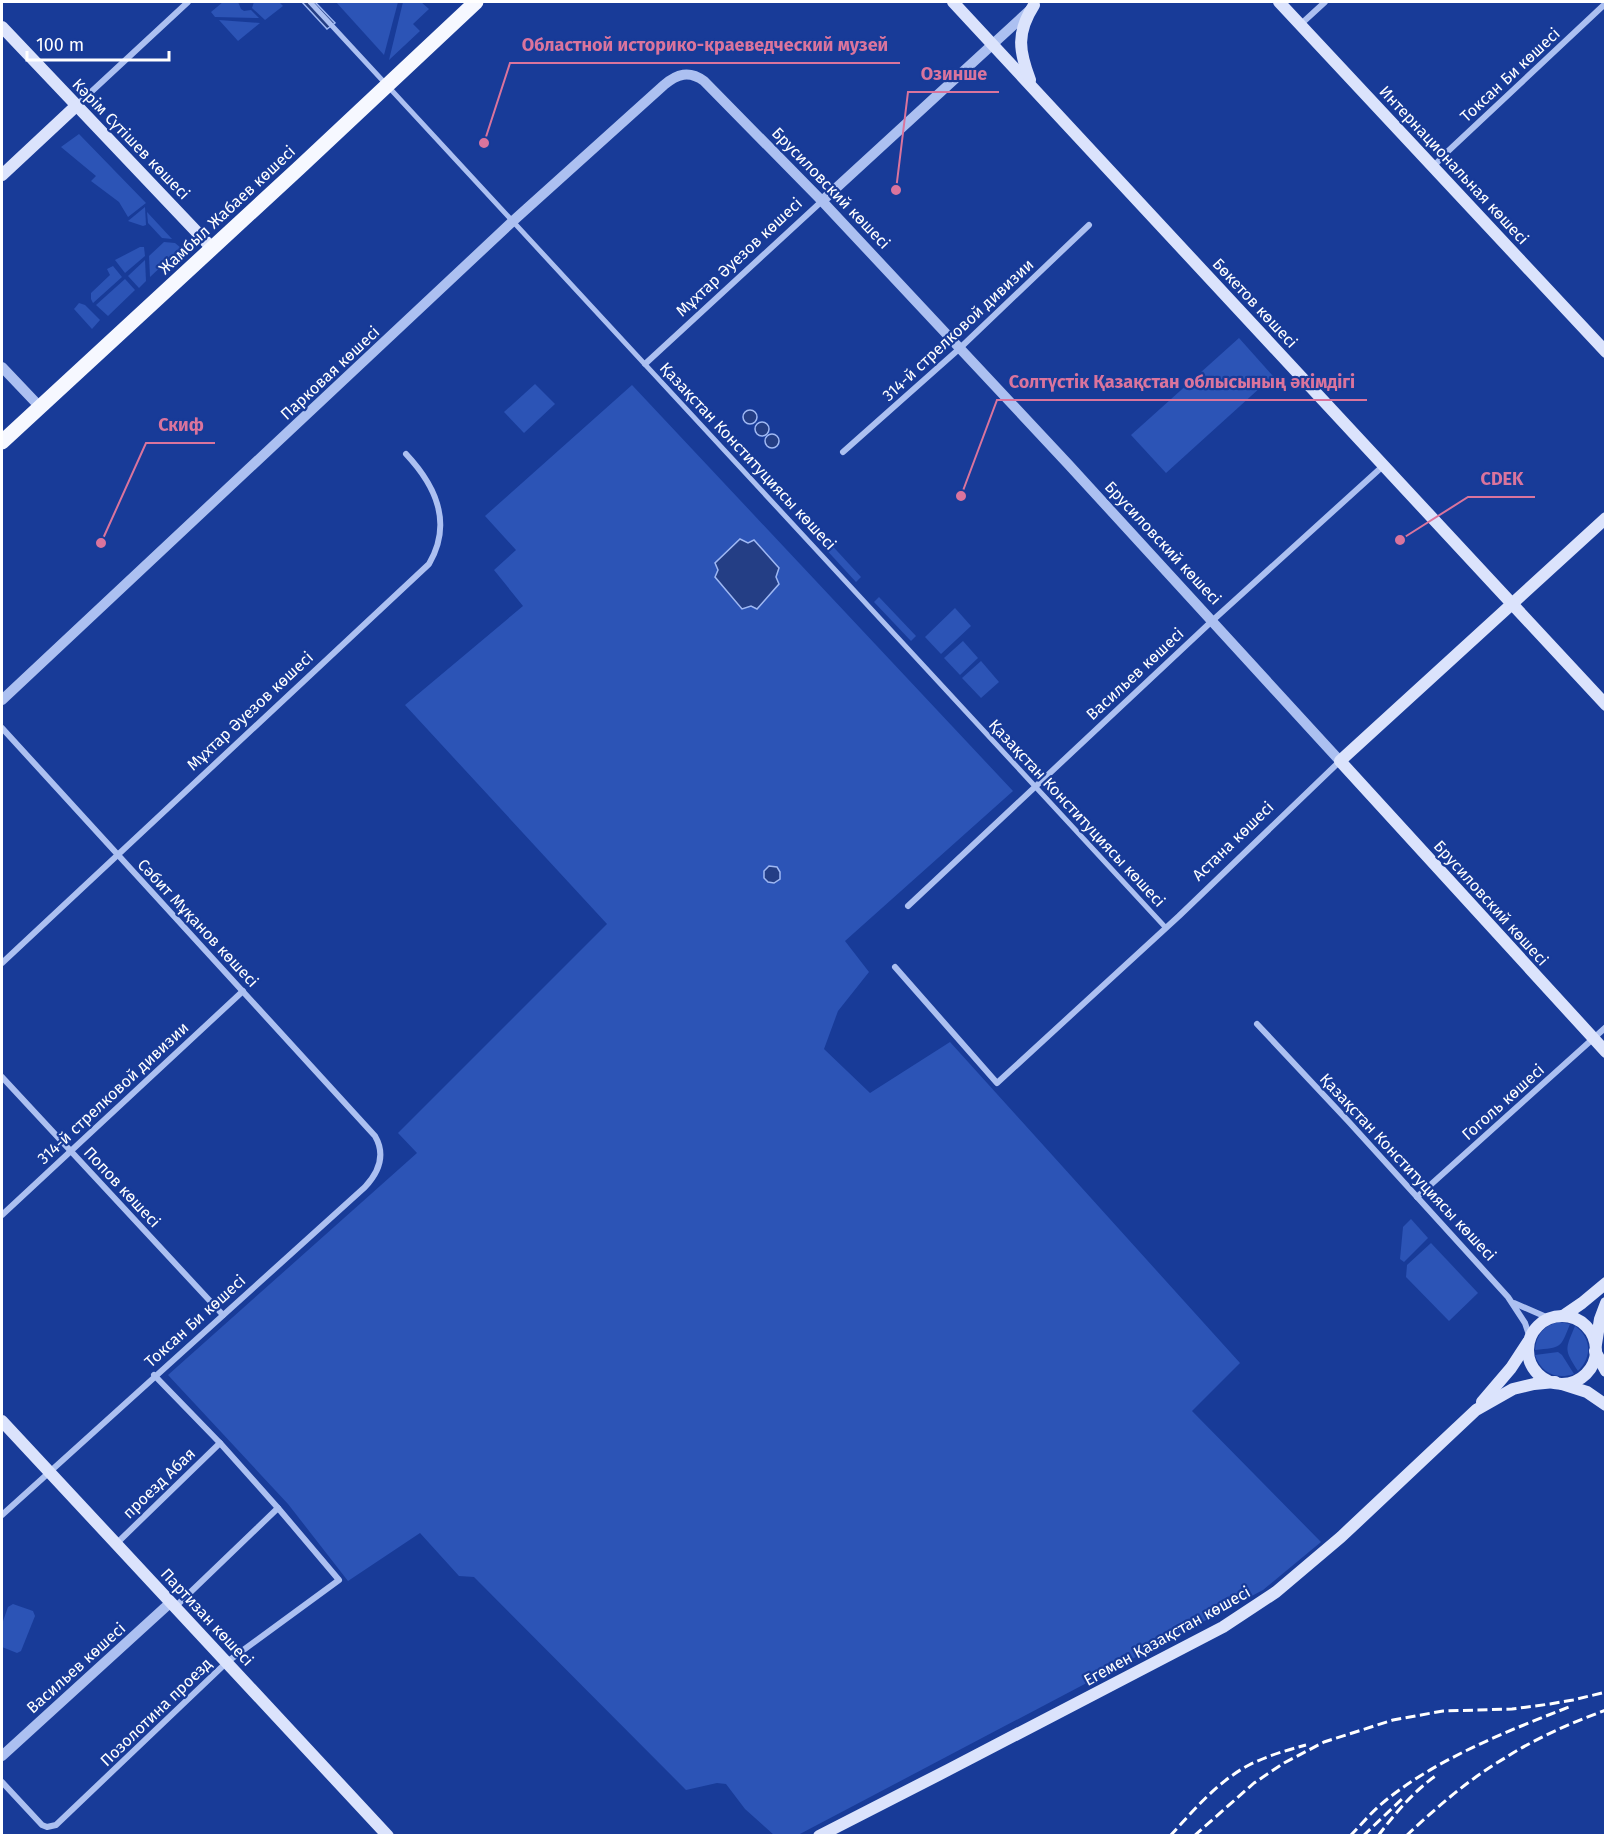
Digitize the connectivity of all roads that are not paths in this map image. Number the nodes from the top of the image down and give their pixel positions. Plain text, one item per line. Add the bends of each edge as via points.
1 (188, 2) edge
2 (310, 2) edge
3 (476, 2) edge
4 (953, 2) edge
5 (1279, 2) edge
6 (1325, 2) edge
7 (1037, 3) edge
8 (1605, 3) edge
9 (1300, 24) junction
10 (2, 27) edge
11 (993, 44) junction
12 (683, 74) joint
13 (387, 85) junction
14 (1032, 87) junction
15 (76, 106) junction
16 (1433, 167) junction
17 (2, 175) edge
18 (822, 201) junction
19 (513, 221) junction
20 (1089, 225) dead end
21 (212, 248) junction
22 (959, 349) junction
23 (1605, 352) edge
24 (645, 364) junction
25 (2, 367) edge
26 (40, 407) junction
27 (2, 442) edge
28 (843, 452) dead end
29 (406, 454) dead end
30 (1384, 466) junction
31 (1605, 518) edge
32 (1512, 604) junction
33 (1212, 621) junction
34 (2, 700) edge
35 (1605, 705) edge
36 (2, 728) edge
37 (1340, 761) junction
38 (1036, 787) junction
39 (118, 855) junction
40 (908, 906) dead end
41 (1166, 928) junction
42 (2, 963) edge
43 (896, 966) dead end
44 (243, 991) junction
45 (1257, 1024) dead end
46 (1605, 1027) edge
47 (1593, 1039) junction
48 (1605, 1052) edge
49 (2, 1077) edge
50 (375, 1136) joint
51 (70, 1151) junction
52 (1417, 1197) junction
53 (2, 1215) edge
54 (1605, 1283) edge
55 (1513, 1303) junction
56 (1605, 1303) edge
57 (223, 1315) junction
58 (1558, 1317) junction
59 (1530, 1339) junction
60 (1599, 1351) edge
61 (1605, 1371) edge
62 (154, 1376) junction
63 (1556, 1383) junction
64 (1605, 1405) edge
65 (1476, 1410) junction
66 (2, 1421) edge
67 (220, 1443) junction
68 (49, 1472) junction
69 (278, 1508) junction
70 (2, 1515) edge
71 (116, 1544) junction
72 (173, 1604) junction
73 (227, 1662) junction
74 (2, 1756) edge
75 (2, 1782) edge
76 (388, 1836) edge
77 (819, 1836) edge

1 - 15 street
2 - 13 street, Қазақстан Конституциясы көшесі
3 - 13 main road, Жамбыл Жабаев көшесі
4 - 11 main road, Бөкетов көшесі
5 - 9 main road, Интернациональная көшесі
6 - 9 street
7 - 11 street, Мұхтар Әуезов көшесі
7 - 14 main road via 1024,21 1021,40
8 - 16 street, Токсан Би көшесі
9 - 16 main road, Интернациональная көшесі
10 - 15 main road, Кәрім Сүтішев көшесі
11 - 14 main road, Бөкетов көшесі
11 - 18 street, Мұхтар Әуезов көшесі
12 - 18 street, Брусиловский көшесі via 704,81
12 - 19 street, Парковая көшесі via 664,85
13 - 19 street, Қазақстан Конституциясы көшесі
13 - 21 main road, Жамбыл Жабаев көшесі
14 - 30 main road, Бөкетов көшесі
15 - 17 main road
15 - 21 main road, Кәрім Сүтішев көшесі
16 - 23 main road, Интернациональная көшесі
18 - 22 street, Брусиловский көшесі
18 - 24 street, Мұхтар Әуезов көшесі
19 - 24 street, Қазақстан Конституциясы көшесі
19 - 34 street, Парковая көшесі
20 - 22 street, 314-й стрелковой дивизии
21 - 26 main road, Жамбыл Жабаев көшесі
22 - 28 street, 314-й стрелковой дивизии
22 - 33 street, Брусиловский көшесі
24 - 38 street, Қазақстан Конституциясы көшесі
25 - 26 street
26 - 27 main road, Жамбыл Жабаев көшесі
29 - 39 street, Мұхтар Әуезов көшесі via 428,479 439,511 439,543 429,564
30 - 32 main road, Бөкетов көшесі
30 - 33 street, Васильев көшесі
31 - 32 main road, Астана көшесі
32 - 35 main road, Бөкетов көшесі
32 - 37 main road, Астана көшесі
33 - 37 street, Брусиловский көшесі
33 - 38 street, Васильев көшесі
36 - 39 street, Сәбит Мұқанов көшесі
37 - 41 street, Астана көшесі
37 - 47 main road, Брусиловский көшесі
38 - 40 street, Васильев көшесі
38 - 41 street, Қазақстан Конституциясы көшесі
39 - 42 street, Мұхтар Әуезов көшесі
39 - 44 street, Сәбит Мұқанов көшесі
41 - 43 street, Астана көшесі via 997,1083
44 - 50 street, Сәбит Мұқанов көшесі
44 - 51 street, 314-й стрелковой дивизии
45 - 52 street, Қазақстан Конституциясы көшесі
46 - 47 street, Гоголь көшесі
47 - 48 main road, Брусиловский көшесі
47 - 52 street, Гоголь көшесі
49 - 51 street, Попов көшесі
50 - 57 street, Токсан Би көшесі via 381,1157 371,1180
51 - 53 street, 314-й стрелковой дивизии
51 - 57 street, Попов көшесі
52 - 55 street, Қазақстан Конституциясы көшесі
54 - 58 main road
55 - 58 street, Қазақстан Конституциясы көшесі via 1541,1315
55 - 59 street, Қазақстан Конституциясы көшесі
56 - 60 main road via 1599,1326
57 - 62 street, Токсан Би көшесі
58 - 59 main road via 1538,1326
58 - 60 main road via 1575,1319 1586,1326
59 - 63 main road via 1531,1364 1540,1375
59 - 65 main road
60 - 61 main road
60 - 63 main road via 1584,1375 1568,1383
62 - 67 street
62 - 68 street, Токсан Би көшесі
63 - 64 main road via 1587,1392
63 - 65 main road, Егемен Қазақстан көшесі via 1513,1389
65 - 77 main road, Егемен Қазақстан көшесі via 1341,1537 1260,1604 1202,1638
66 - 68 main road, Партизан көшесі
67 - 69 street
67 - 71 street, проезд Абая
68 - 70 street, Токсан Би көшесі
68 - 71 main road, Партизан көшесі
69 - 72 street, Васильев көшесі
69 - 73 street, Позолотина проезд via 339,1580
71 - 72 main road, Партизан көшесі
72 - 73 main road, Партизан көшесі
72 - 74 street, Васильев көшесі
73 - 75 street, Позолотина проезд via 56,1825 42,1825
73 - 76 main road, Партизан көшесі

